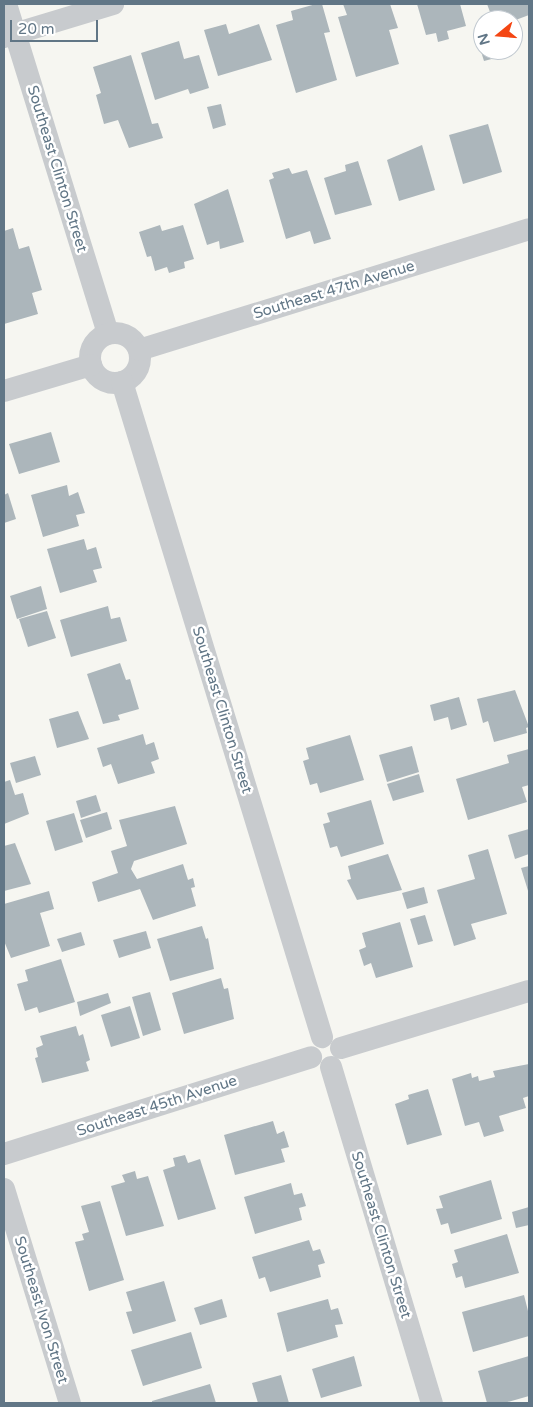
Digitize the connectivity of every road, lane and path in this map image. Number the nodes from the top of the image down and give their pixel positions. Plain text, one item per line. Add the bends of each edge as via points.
1 (6, 4) edge
2 (113, 4) edge
3 (10, 35) edge
4 (529, 229) edge
5 (108, 334) junction
6 (138, 350) junction
7 (91, 365) junction
8 (122, 382) junction
9 (4, 391) edge
10 (529, 991) edge
11 (331, 1051) junction
12 (4, 1154) edge
13 (4, 1189) edge
14 (70, 1403) edge
15 (432, 1403) edge

1 - 3 street, Southeast Clinton Street
2 - 3 street
3 - 5 street, Southeast Clinton Street
4 - 6 street, Southeast 47th Avenue
5 - 6 street via 127,336
5 - 7 street via 94,345
6 - 8 street via 138,368
7 - 8 street via 103,380
7 - 9 street
8 - 11 street, Southeast Clinton Street
10 - 11 street
11 - 12 street, Southeast 45th Avenue via 312,1046 311,1057
11 - 15 street, Southeast Clinton Street
13 - 14 street, Southeast Ivon Street

